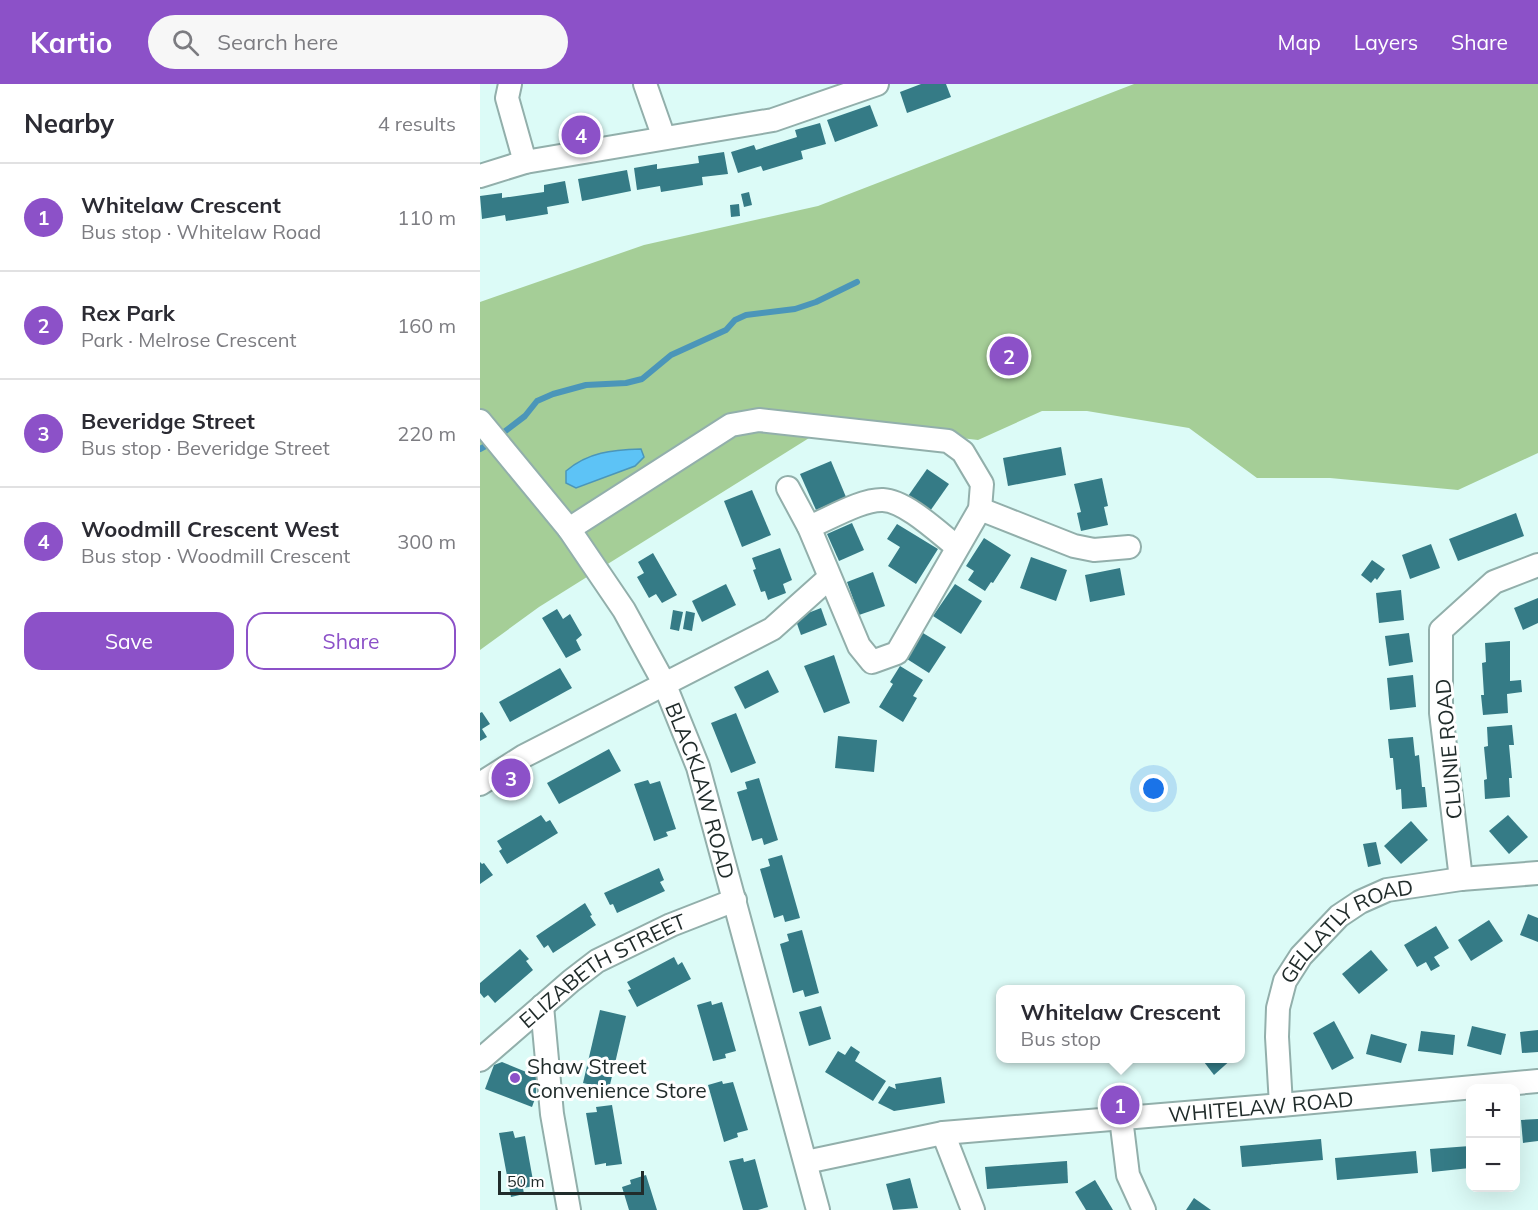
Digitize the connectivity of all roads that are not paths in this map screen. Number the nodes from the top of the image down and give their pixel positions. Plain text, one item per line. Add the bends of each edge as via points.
1 (510, 84) edge
2 (645, 84) edge
3 (877, 84) edge
4 (664, 138) junction
5 (525, 162) junction
6 (480, 176) edge
7 (480, 421) edge
8 (788, 488) dead end
9 (980, 509) junction
10 (809, 527) junction
11 (569, 529) junction
12 (957, 547) junction
13 (1129, 547) dead end
14 (1538, 565) edge
15 (829, 578) junction
16 (664, 683) junction
17 (480, 784) edge
18 (1538, 873) edge
19 (1461, 879) junction
20 (735, 900) junction
21 (542, 1006) junction
22 (480, 1060) edge
23 (1538, 1081) edge
24 (1281, 1105) junction
25 (1121, 1118) junction
26 (943, 1133) junction
27 (806, 1162) junction
28 (569, 1210) edge
29 (818, 1210) edge
30 (973, 1210) edge
31 (1144, 1210) edge

1 - 5 street via 507,98
2 - 4 street
3 - 4 street via 773,120
4 - 5 street
5 - 6 street
7 - 11 street, BLACKLAW ROAD
8 - 10 street
9 - 11 street via 982,484 963,452 948,441 759,420 731,425
9 - 12 street
9 - 13 street via 1084,548
10 - 12 street via 868,502 884,500 902,505
10 - 15 street
11 - 16 street, BLACKLAW ROAD via 624,609
12 - 15 street via 897,653 872,662 859,646
14 - 19 street, CLUNIE ROAD via 1494,582 1441,630 1441,713
15 - 16 street via 772,629
16 - 17 street via 524,756
16 - 20 street, BLACKLAW ROAD via 698,767
18 - 19 street, GELLATLY ROAD
19 - 24 street, GELLATLY ROAD via 1387,890 1360,902 1340,916 1301,956 1285,981 1278,1008
20 - 21 street, ELIZABETH STREET via 671,925 597,961
20 - 27 street, BLACKLAW ROAD
21 - 22 street, ELIZABETH STREET
21 - 28 street via 552,1114
23 - 24 street, WHITELAW ROAD
24 - 25 street, WHITELAW ROAD
25 - 26 street, WHITELAW ROAD
25 - 31 street via 1128,1175
26 - 27 street, WHITELAW ROAD
26 - 30 street
27 - 29 street, BLACKLAW ROAD

